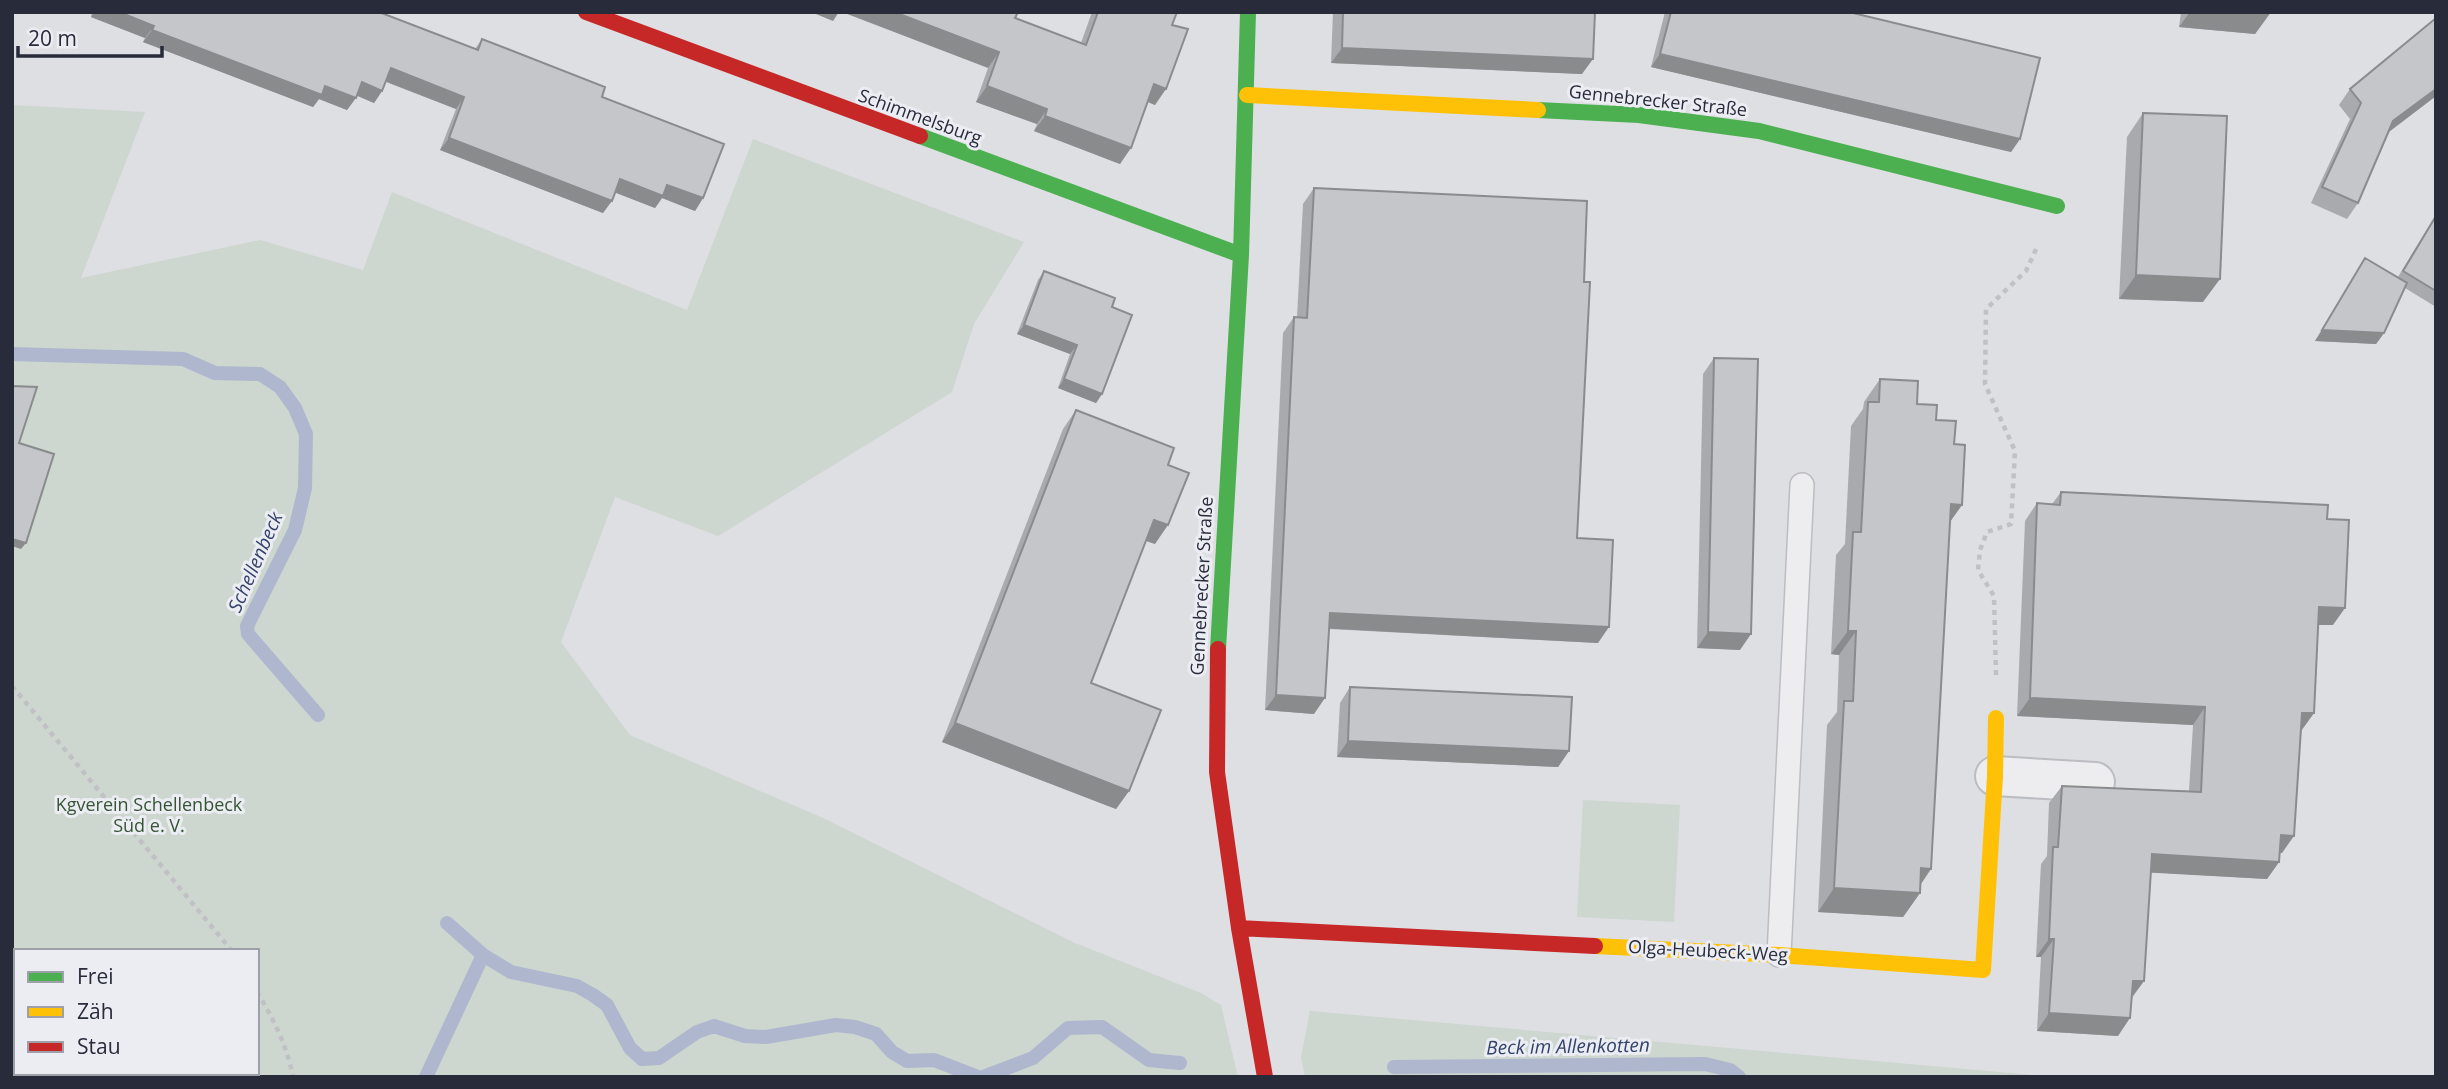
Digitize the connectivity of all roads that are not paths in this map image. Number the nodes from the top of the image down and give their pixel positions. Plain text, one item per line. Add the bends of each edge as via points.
1 (586, 12) edge
2 (1248, 12) edge
3 (1247, 95) junction
4 (2057, 206) road end
5 (1241, 255) junction
6 (1802, 485) dead end
7 (1996, 718) road end
8 (1995, 776) junction
9 (2095, 782) dead end
10 (1239, 928) junction
11 (1779, 955) junction
12 (1265, 1077) edge

1 - 5 street, Schimmelsburg
2 - 3 street, Gennebrecker Straße
3 - 4 street, Gennebrecker Straße via 1639,115 1759,131
3 - 5 street, Gennebrecker Straße
5 - 10 street, Gennebrecker Straße via 1216,678 1217,772
6 - 11 lane
7 - 8 street, Olga-Heubeck-Weg
8 - 9 street
8 - 11 street, Olga-Heubeck-Weg via 1983,970
10 - 11 street, Olga-Heubeck-Weg
10 - 12 street, Gennebrecker Straße

